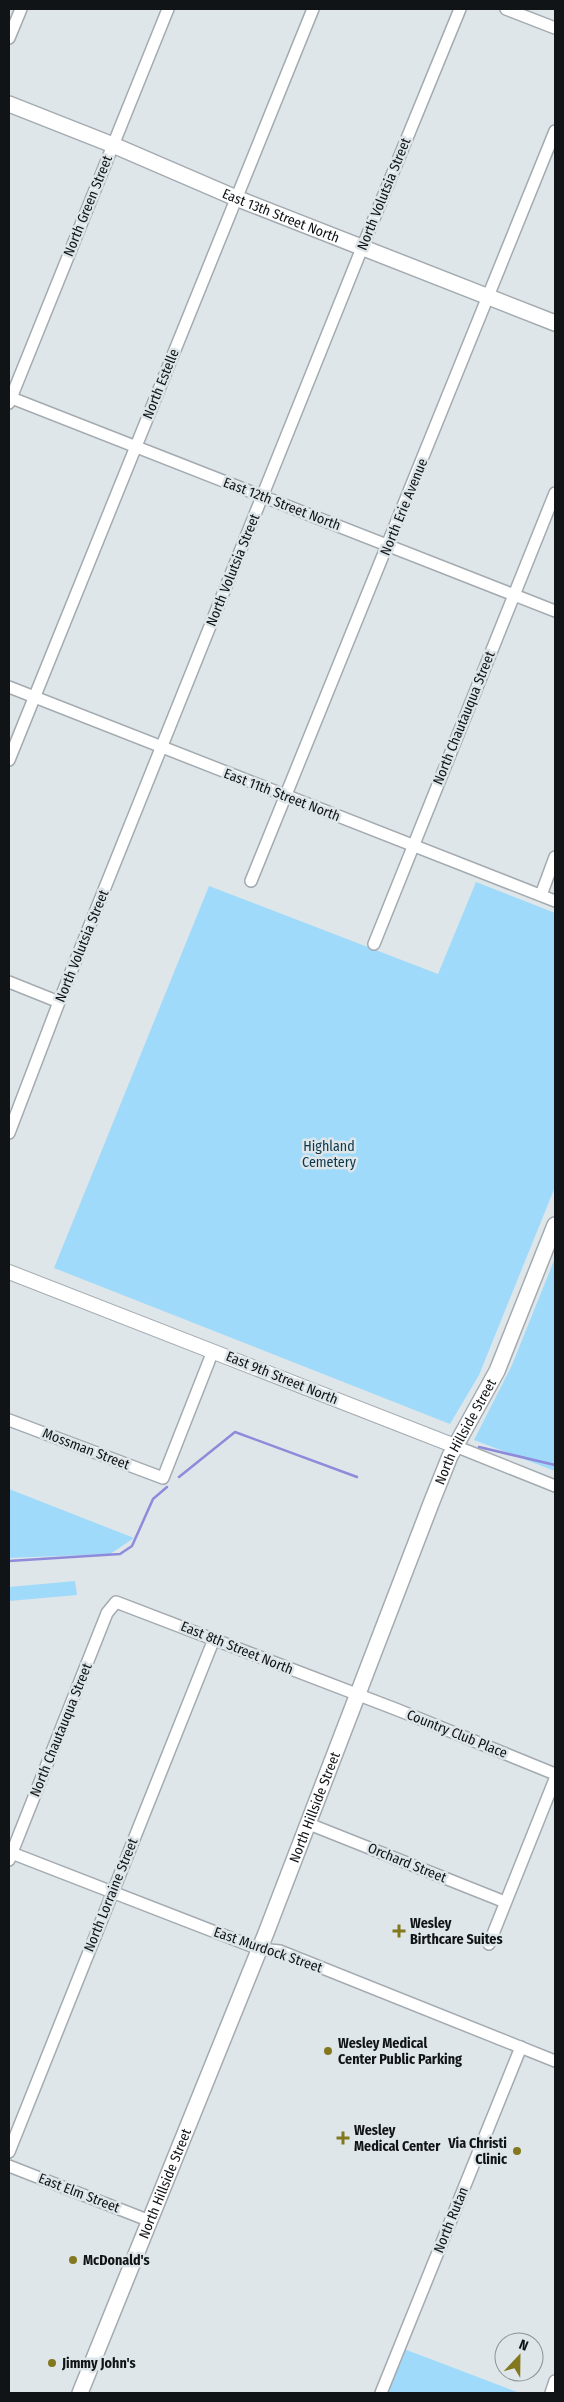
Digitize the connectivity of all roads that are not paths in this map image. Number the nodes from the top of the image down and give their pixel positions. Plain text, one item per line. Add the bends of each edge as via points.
1 (21, 9) edge
2 (168, 9) edge
3 (313, 9) edge
4 (460, 9) edge
5 (506, 9) edge
6 (555, 28) edge
7 (9, 38) edge
8 (9, 104) edge
9 (555, 131) edge
10 (113, 145) junction
11 (236, 198) junction
12 (362, 248) junction
13 (488, 297) junction
14 (555, 323) edge
15 (9, 399) edge
16 (136, 446) junction
17 (555, 493) edge
18 (263, 496) junction
19 (389, 545) junction
20 (514, 594) junction
21 (555, 611) edge
22 (9, 687) edge
23 (34, 697) junction
24 (161, 748) junction
25 (9, 760) edge
26 (286, 796) junction
27 (413, 845) junction
28 (555, 858) edge
29 (251, 881) dead end
30 (541, 895) junction
31 (555, 901) edge
32 (374, 944) dead end
33 (9, 982) edge
34 (59, 1002) junction
35 (9, 1133) edge
36 (555, 1225) edge
37 (9, 1272) edge
38 (213, 1351) junction
39 (9, 1420) edge
40 (455, 1446) junction
41 (555, 1486) edge
42 (116, 1602) joint
43 (214, 1639) junction
44 (358, 1695) junction
45 (555, 1774) edge
46 (555, 1780) edge
47 (309, 1824) junction
48 (10, 1855) edge
49 (112, 1892) junction
50 (505, 1902) junction
51 (489, 1944) dead end
52 (259, 1949) junction
53 (521, 2047) junction
54 (555, 2061) edge
55 (9, 2152) edge
56 (9, 2166) edge
57 (150, 2221) junction
58 (555, 2381) edge
59 (80, 2393) edge
60 (381, 2393) edge
61 (550, 2393) edge

1 - 7 street
2 - 10 street, North Green Street
3 - 11 street, North Estelle
4 - 12 street, North Volutsia Street
5 - 6 street
8 - 10 main road, East 13th Street North
9 - 13 street, North Erie Avenue
10 - 11 main road, East 13th Street North
10 - 15 street, North Green Street
11 - 12 main road, East 13th Street North
11 - 16 street, North Estelle
12 - 13 main road, East 13th Street North
12 - 18 street, North Volutsia Street
13 - 14 main road, East 13th Street North
13 - 19 street, North Erie Avenue
15 - 16 street, East 12th Street North
16 - 18 street, East 12th Street North
16 - 23 street, North Estelle
17 - 20 street, North Chautauqua Street
18 - 19 street, East 12th Street North
18 - 24 street, North Volutsia Street
19 - 20 street, East 12th Street North
19 - 26 street, North Erie Avenue
20 - 21 street, East 12th Street North
20 - 27 street, North Chautauqua Street
22 - 23 street, East 11th Street North
23 - 24 street, East 11th Street North
23 - 25 street, North Estelle
24 - 26 street, East 11th Street North
24 - 34 street, North Volutsia Street
26 - 27 street, East 11th Street North
26 - 29 street, North Erie Avenue
27 - 30 street, East 11th Street North
27 - 32 street, North Chautauqua Street
28 - 30 street
30 - 31 street, East 11th Street North
33 - 34 street
34 - 35 street, North Volutsia Street
36 - 40 main road, North Hillside Street via 497,1371
37 - 38 street, East 9th Street North
38 - 39 street, Mossman Street via 163,1478
38 - 40 street, East 9th Street North
40 - 41 street, East 9th Street North
40 - 44 main road, North Hillside Street
42 - 43 street, East 8th Street North
42 - 48 street, North Chautauqua Street via 107,1613
43 - 44 street, East 8th Street North
43 - 49 street, North Lorraine Street
44 - 45 street, Country Club Place
44 - 47 main road, North Hillside Street
46 - 50 street
47 - 50 street, Orchard Street
47 - 52 main road, North Hillside Street
48 - 49 street, East Murdock Street
49 - 52 street, East Murdock Street
49 - 55 street, North Lorraine Street
50 - 51 street
52 - 53 street, East Murdock Street via 280,1951
52 - 57 main road, North Hillside Street
53 - 54 street, East Murdock Street
53 - 60 street, North Rutan
56 - 57 street, East Elm Street
57 - 59 main road, North Hillside Street
58 - 61 street

